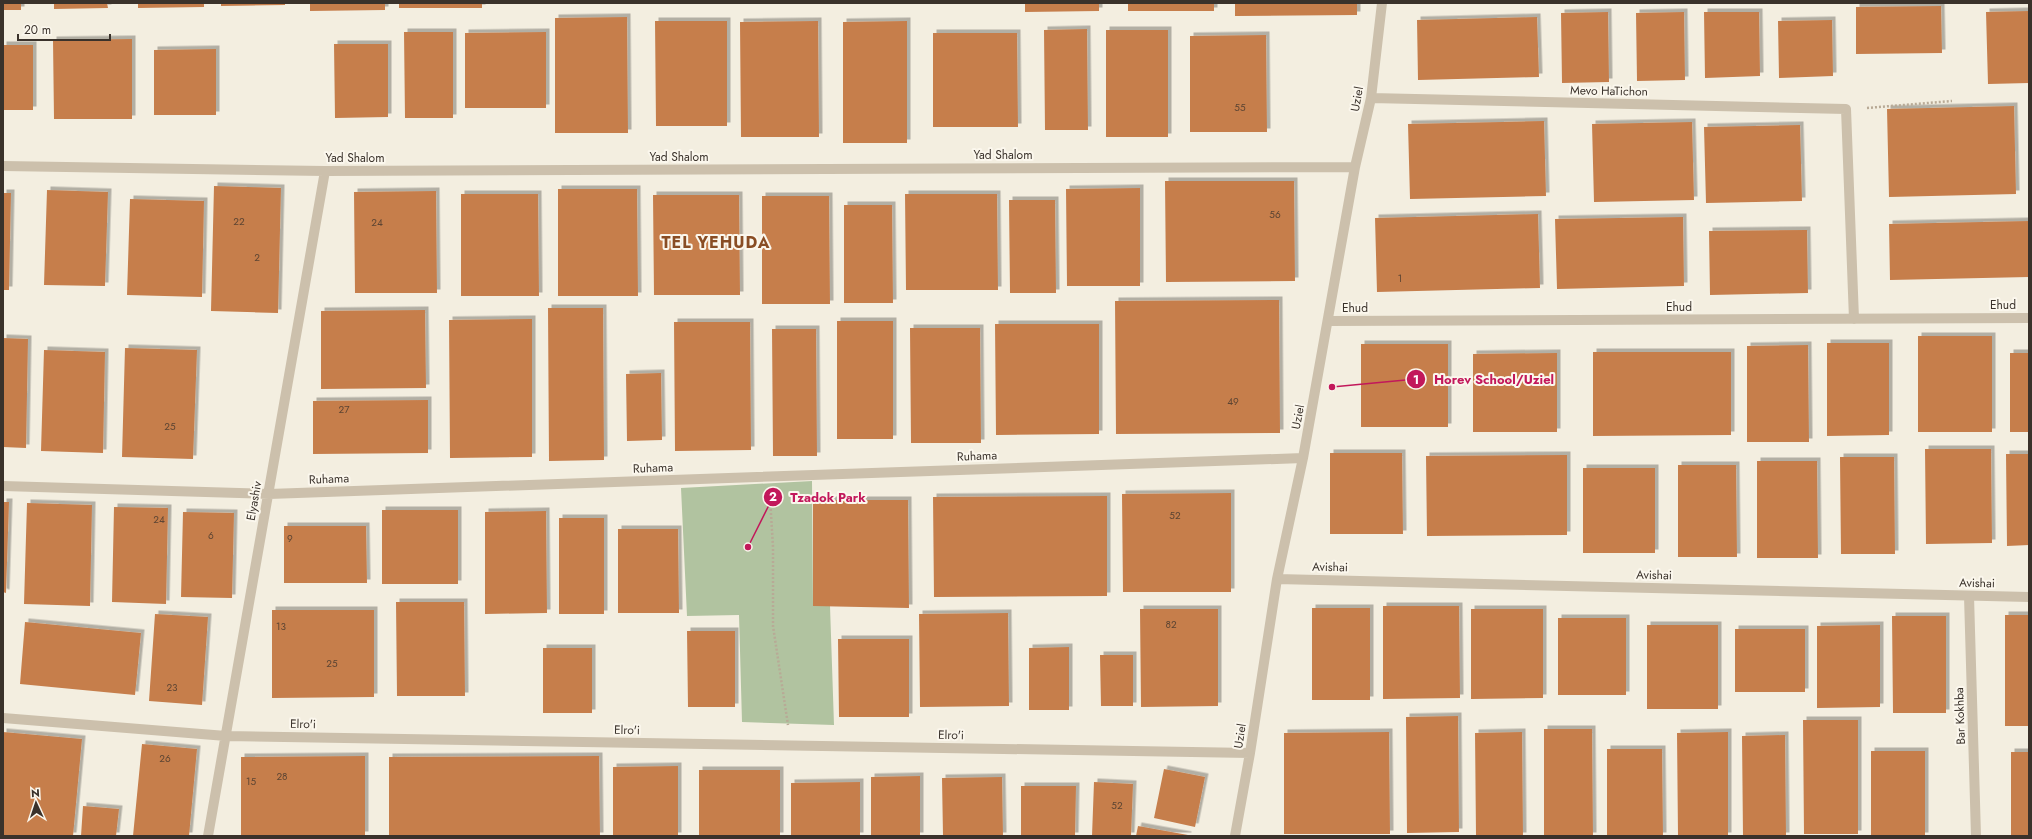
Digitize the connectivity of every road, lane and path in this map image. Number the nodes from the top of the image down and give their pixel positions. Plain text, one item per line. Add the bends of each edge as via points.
1 (1382, 3) edge
2 (1371, 98) junction
3 (1952, 101) dead end
4 (1846, 109) junction
5 (3, 166) edge
6 (1355, 167) junction
7 (325, 171) junction
8 (2029, 318) edge
9 (1854, 319) junction
10 (1329, 321) junction
11 (1303, 458) junction
12 (769, 477) junction
13 (3, 486) edge
14 (269, 494) junction
15 (1278, 579) junction
16 (1969, 596) junction
17 (2029, 597) edge
18 (3, 718) edge
19 (226, 736) junction
20 (791, 746) junction
21 (1250, 753) junction
22 (208, 836) edge
23 (1235, 836) edge
24 (1976, 836) edge

1 - 2 street, Uziel
2 - 4 street, Mevo HaTichon
2 - 6 street, Uziel
3 - 4 path
4 - 9 street
5 - 7 street, Yad Shalom
6 - 7 street, Yad Shalom
6 - 10 street, Uziel
7 - 14 street, Elyashiv
8 - 9 street, Ehud
9 - 10 street, Ehud
10 - 11 street, Uziel
11 - 12 street, Ruhama
11 - 15 street, Uziel
12 - 14 street, Ruhama
12 - 20 path via 773,547 773,626
13 - 14 street, Ruhama
14 - 19 street, Elyashiv
15 - 16 street, Avishai
15 - 21 street, Uziel
16 - 17 street, Avishai
16 - 24 street, Bar Kokhba
18 - 19 street, Elro'i
19 - 20 street, Elro'i
19 - 22 street, Elyashiv
20 - 21 street, Elro'i
21 - 23 street, Uziel

